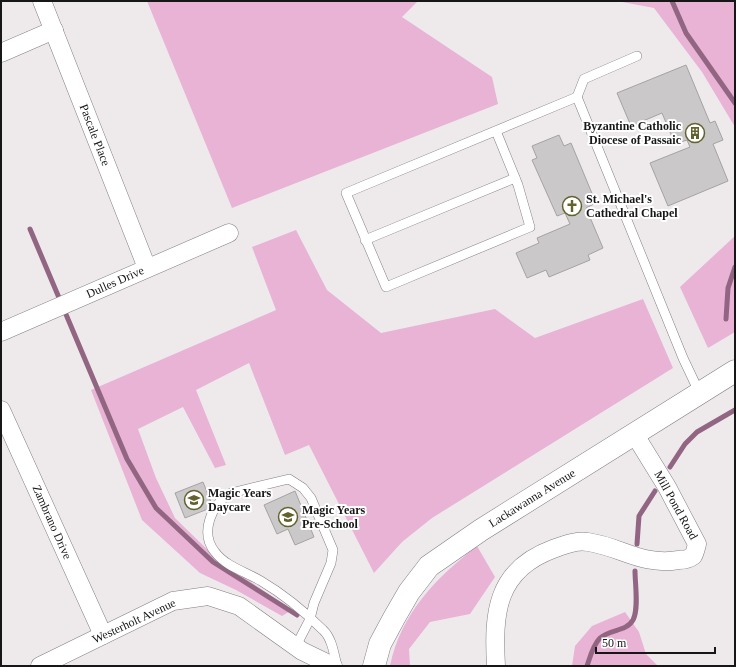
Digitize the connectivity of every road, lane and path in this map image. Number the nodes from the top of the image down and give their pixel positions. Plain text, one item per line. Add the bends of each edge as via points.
1 (42, 1) edge
2 (54, 30) junction
3 (1, 53) edge
4 (637, 56) dead end
5 (577, 98) junction
6 (496, 130) junction
7 (515, 178) junction
8 (229, 233) dead end
9 (365, 240) junction
10 (147, 268) junction
11 (1, 332) edge
12 (735, 371) edge
13 (700, 394) junction
14 (3, 419) edge
15 (635, 435) junction
16 (310, 619) junction
17 (103, 635) junction
18 (296, 646) junction
19 (40, 666) edge
20 (333, 666) edge
21 (337, 666) edge
22 (374, 666) edge
23 (496, 666) edge

1 - 2 street, Pascale Place
2 - 3 street
2 - 10 street, Pascale Place
4 - 5 lane via 584,79
5 - 6 lane
5 - 13 lane
6 - 7 lane
6 - 9 lane via 346,193
7 - 9 lane
7 - 9 lane via 530,227 386,287
8 - 10 street, Dulles Drive
10 - 11 street, Dulles Drive
12 - 13 street, Lackawanna Avenue
13 - 15 street, Lackawanna Avenue
14 - 17 street, Zambrano Drive
15 - 22 street, Lackawanna Avenue via 480,530 429,566 409,592 394,618 380,644
15 - 23 street, Mill Pond Road via 667,487 697,544 694,555 688,559 650,562 587,541 570,543 538,555 517,572 504,588 495,623
16 - 16 lane via 262,581 225,562 215,552 207,535 207,525 223,498 231,493 289,479 303,488 311,498 333,550 331,563
16 - 18 lane
16 - 21 lane via 328,637
17 - 18 street, Westerholt Avenue via 173,601 208,596 239,606
17 - 19 street, Westerholt Avenue
18 - 20 street, Westerholt Avenue

